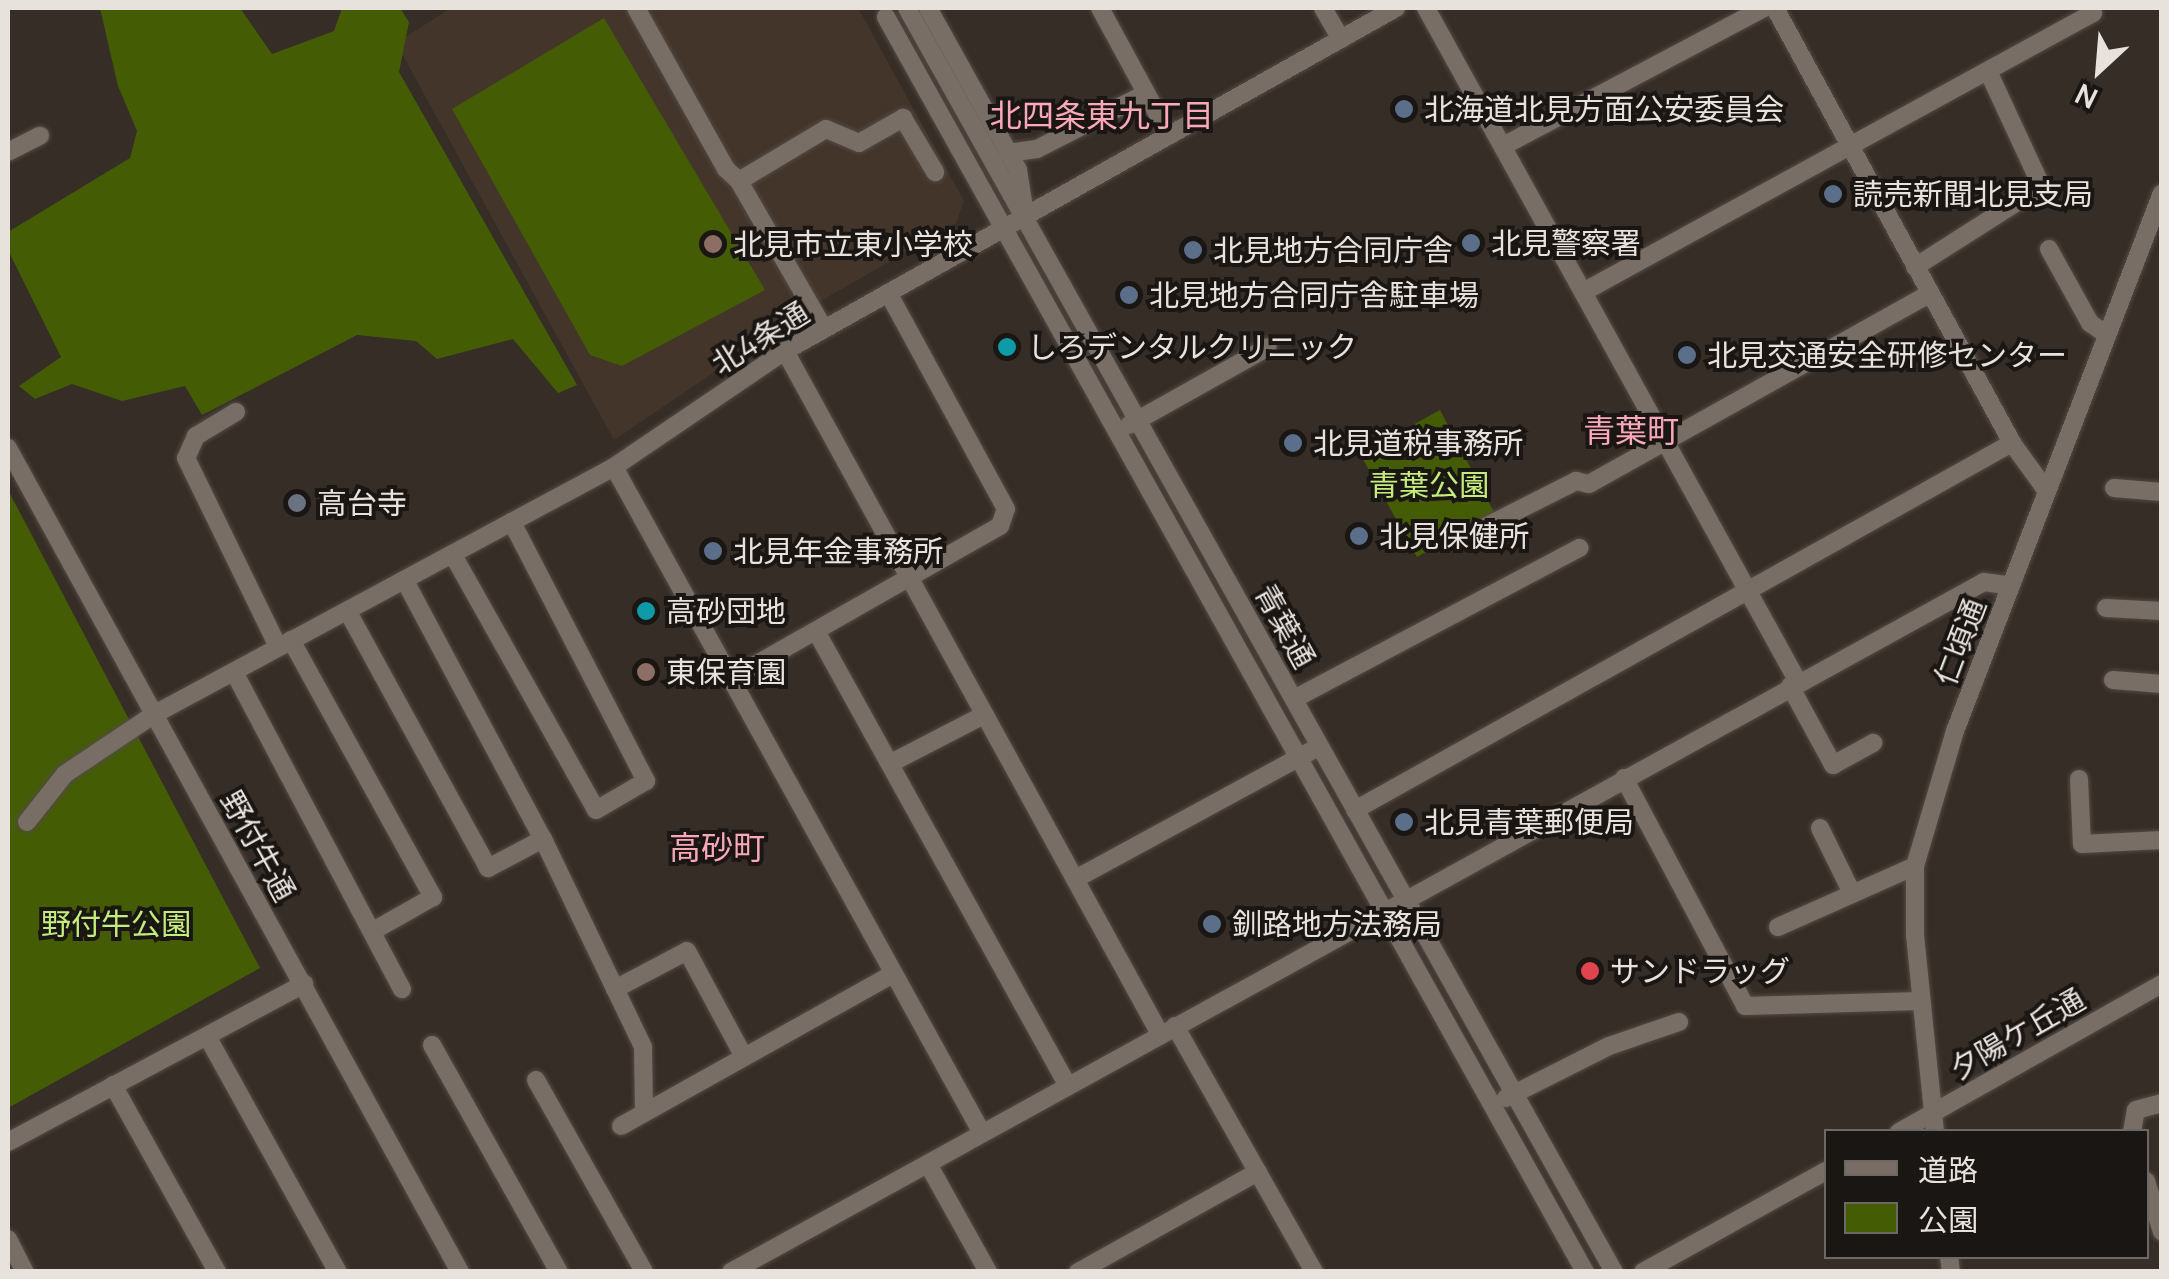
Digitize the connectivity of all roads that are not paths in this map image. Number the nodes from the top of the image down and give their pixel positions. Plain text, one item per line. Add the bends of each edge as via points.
1 (636, 8) edge
2 (907, 8) edge
3 (928, 8) edge
4 (1100, 8) edge
5 (1323, 8) edge
6 (1396, 8) edge
7 (1426, 8) edge
8 (1764, 8) edge
9 (1775, 8) edge
10 (2090, 8) edge
11 (886, 17) dead end
12 (1341, 39) junction
13 (1988, 71) junction
14 (1145, 94) junction
15 (1169, 135) junction
16 (40, 136) dead end
17 (1505, 145) junction
18 (1850, 148) junction
19 (8, 152) edge
20 (1008, 153) junction
21 (935, 172) dead end
22 (739, 181) junction
23 (2162, 193) edge
24 (1025, 216) junction
25 (1005, 228) junction
26 (2049, 248) dead end
27 (1914, 267) junction
28 (1585, 291) junction
29 (888, 293) junction
30 (1929, 294) junction
31 (824, 329) junction
32 (2106, 334) junction
33 (1268, 348) dead end
34 (785, 350) junction
35 (236, 412) dead end
36 (1138, 420) junction
37 (1119, 430) junction
38 (1665, 442) junction
39 (2012, 444) junction
40 (8, 448) edge
41 (614, 466) junction
42 (2114, 488) dead end
43 (2046, 490) junction
44 (2162, 492) edge
45 (512, 522) junction
46 (1479, 530) dead end
47 (1579, 548) dead end
48 (453, 554) junction
49 (908, 580) junction
50 (405, 581) junction
51 (2012, 586) junction
52 (1748, 592) junction
53 (2106, 608) dead end
54 (2162, 610) edge
55 (348, 612) junction
56 (816, 631) junction
57 (285, 644) junction
58 (234, 672) junction
59 (734, 678) junction
60 (2113, 680) dead end
61 (1794, 684) junction
62 (2162, 684) edge
63 (1294, 698) junction
64 (984, 714) junction
65 (153, 716) junction
66 (1873, 743) dead end
67 (1320, 746) junction
68 (1300, 757) junction
69 (890, 763) junction
70 (1624, 778) junction
71 (2078, 779) dead end
72 (1355, 810) junction
73 (27, 822) dead end
74 (1820, 828) dead end
75 (543, 839) junction
76 (2162, 840) edge
77 (1915, 866) junction
78 (1077, 878) junction
79 (1851, 890) junction
80 (1405, 898) junction
81 (1385, 910) junction
82 (1778, 927) dead end
83 (373, 931) junction
84 (892, 974) junction
85 (304, 984) junction
86 (2162, 984) edge
87 (615, 989) junction
88 (402, 990) dead end
89 (1921, 1000) junction
90 (1679, 1022) dead end
91 (1168, 1030) junction
92 (207, 1036) junction
93 (432, 1045) dead end
94 (742, 1056) junction
95 (536, 1080) dead end
96 (114, 1085) junction
97 (1068, 1086) junction
98 (1514, 1094) junction
99 (2162, 1103) edge
100 (1493, 1104) junction
101 (644, 1112) junction
102 (1934, 1122) edge
103 (620, 1126) dead end
104 (1910, 1129) edge
105 (2133, 1129) edge
106 (982, 1133) junction
107 (8, 1142) edge
108 (928, 1164) junction
109 (1258, 1172) junction
110 (1824, 1172) edge
111 (2149, 1191) edge
112 (2162, 1232) edge
113 (8, 1239) edge
114 (25, 1272) edge
115 (217, 1272) edge
116 (338, 1272) edge
117 (460, 1272) edge
118 (559, 1272) edge
119 (644, 1272) edge
120 (730, 1272) edge
121 (988, 1272) edge
122 (1078, 1272) edge
123 (1314, 1272) edge
124 (1584, 1272) edge
125 (1614, 1272) edge
126 (1642, 1272) edge

1 - 22 street via 726,169
2 - 24 street, 青葉通
3 - 20 street
4 - 14 street
5 - 12 street
6 - 12 street, 北4条通
7 - 17 street
8 - 17 street
9 - 18 street
10 - 13 street via 2092,13
11 - 25 street, 青葉通
12 - 15 street, 北4条通
13 - 18 street
13 - 27 street via 2039,181 2032,193
14 - 15 street
14 - 20 street via 1037,149
15 - 24 street, 北4条通
16 - 19 street
17 - 28 street
18 - 27 street
18 - 28 street
20 - 24 street
21 - 22 street via 903,118 859,143 826,129
22 - 31 street
23 - 32 street, 仁頃通
24 - 25 street, 北4条通
24 - 36 street, 青葉通
25 - 29 street, 北4条通
25 - 37 street, 青葉通
26 - 32 street via 2090,322
27 - 30 street
28 - 38 street
29 - 31 street, 北4条通
29 - 49 street via 1006,509 1000,526
30 - 38 street
30 - 39 street
31 - 34 street, 北4条通
32 - 43 street, 仁頃通
33 - 36 street
34 - 41 street, 北4条通
34 - 49 street
35 - 57 street via 196,436 186,458
36 - 37 street
36 - 63 street, 青葉通
37 - 68 street, 青葉通
38 - 46 street via 1589,484 1576,481
38 - 52 street
39 - 43 street
39 - 52 street
40 - 65 street, 野付牛通
41 - 45 street, 北4条通
41 - 59 street
42 - 44 street
43 - 51 street, 仁頃通
45 - 48 street, 北4条通
45 - 48 street via 646,781 596,810
47 - 63 street
48 - 50 street, 北4条通
49 - 56 street
49 - 64 street
50 - 55 street, 北4条通
50 - 75 street
51 - 61 street via 1984,582
51 - 77 street, 仁頃通 via 1954,731
52 - 61 street
52 - 72 street
53 - 54 street
55 - 57 street, 北4条通
55 - 75 street via 488,868
56 - 59 street
56 - 69 street
57 - 58 street, 北4条通
57 - 83 street via 433,897
58 - 65 street, 北4条通
58 - 83 street
59 - 84 street
60 - 62 street
61 - 66 street via 1833,766
61 - 70 street
63 - 67 street, 青葉通
64 - 69 street
64 - 78 street
65 - 73 street, 北4条通 via 65,774
65 - 85 street, 野付牛通
67 - 68 street
67 - 72 street, 青葉通
68 - 78 street
68 - 81 street, 青葉通
69 - 97 street
70 - 80 street
70 - 89 street via 1746,1006
71 - 76 street via 2082,844
72 - 80 street, 青葉通
74 - 79 street
75 - 87 street
77 - 79 street
77 - 89 street, 仁頃通
78 - 91 street
79 - 82 street
80 - 81 street
80 - 98 street, 青葉通
81 - 91 street
81 - 100 street, 青葉通
83 - 88 street
84 - 94 street
84 - 106 street
85 - 92 street
85 - 117 street, 野付牛通
86 - 102 street, 夕陽ケ丘通 via 2048,1047
87 - 94 street via 687,951
87 - 101 street via 643,1048
89 - 102 street, 仁頃通
90 - 98 street via 1609,1046
91 - 97 street
91 - 109 street
92 - 96 street
92 - 116 street
93 - 118 street
94 - 101 street
95 - 119 street
96 - 107 street
96 - 115 street
97 - 106 street
98 - 100 street
98 - 125 street, 青葉通
99 - 105 street via 2136,1110
100 - 124 street, 青葉通
101 - 103 street
102 - 104 street, 夕陽ケ丘通
106 - 108 street
108 - 120 street
108 - 121 street
109 - 122 street
109 - 123 street
110 - 126 street
111 - 112 street
113 - 114 street

